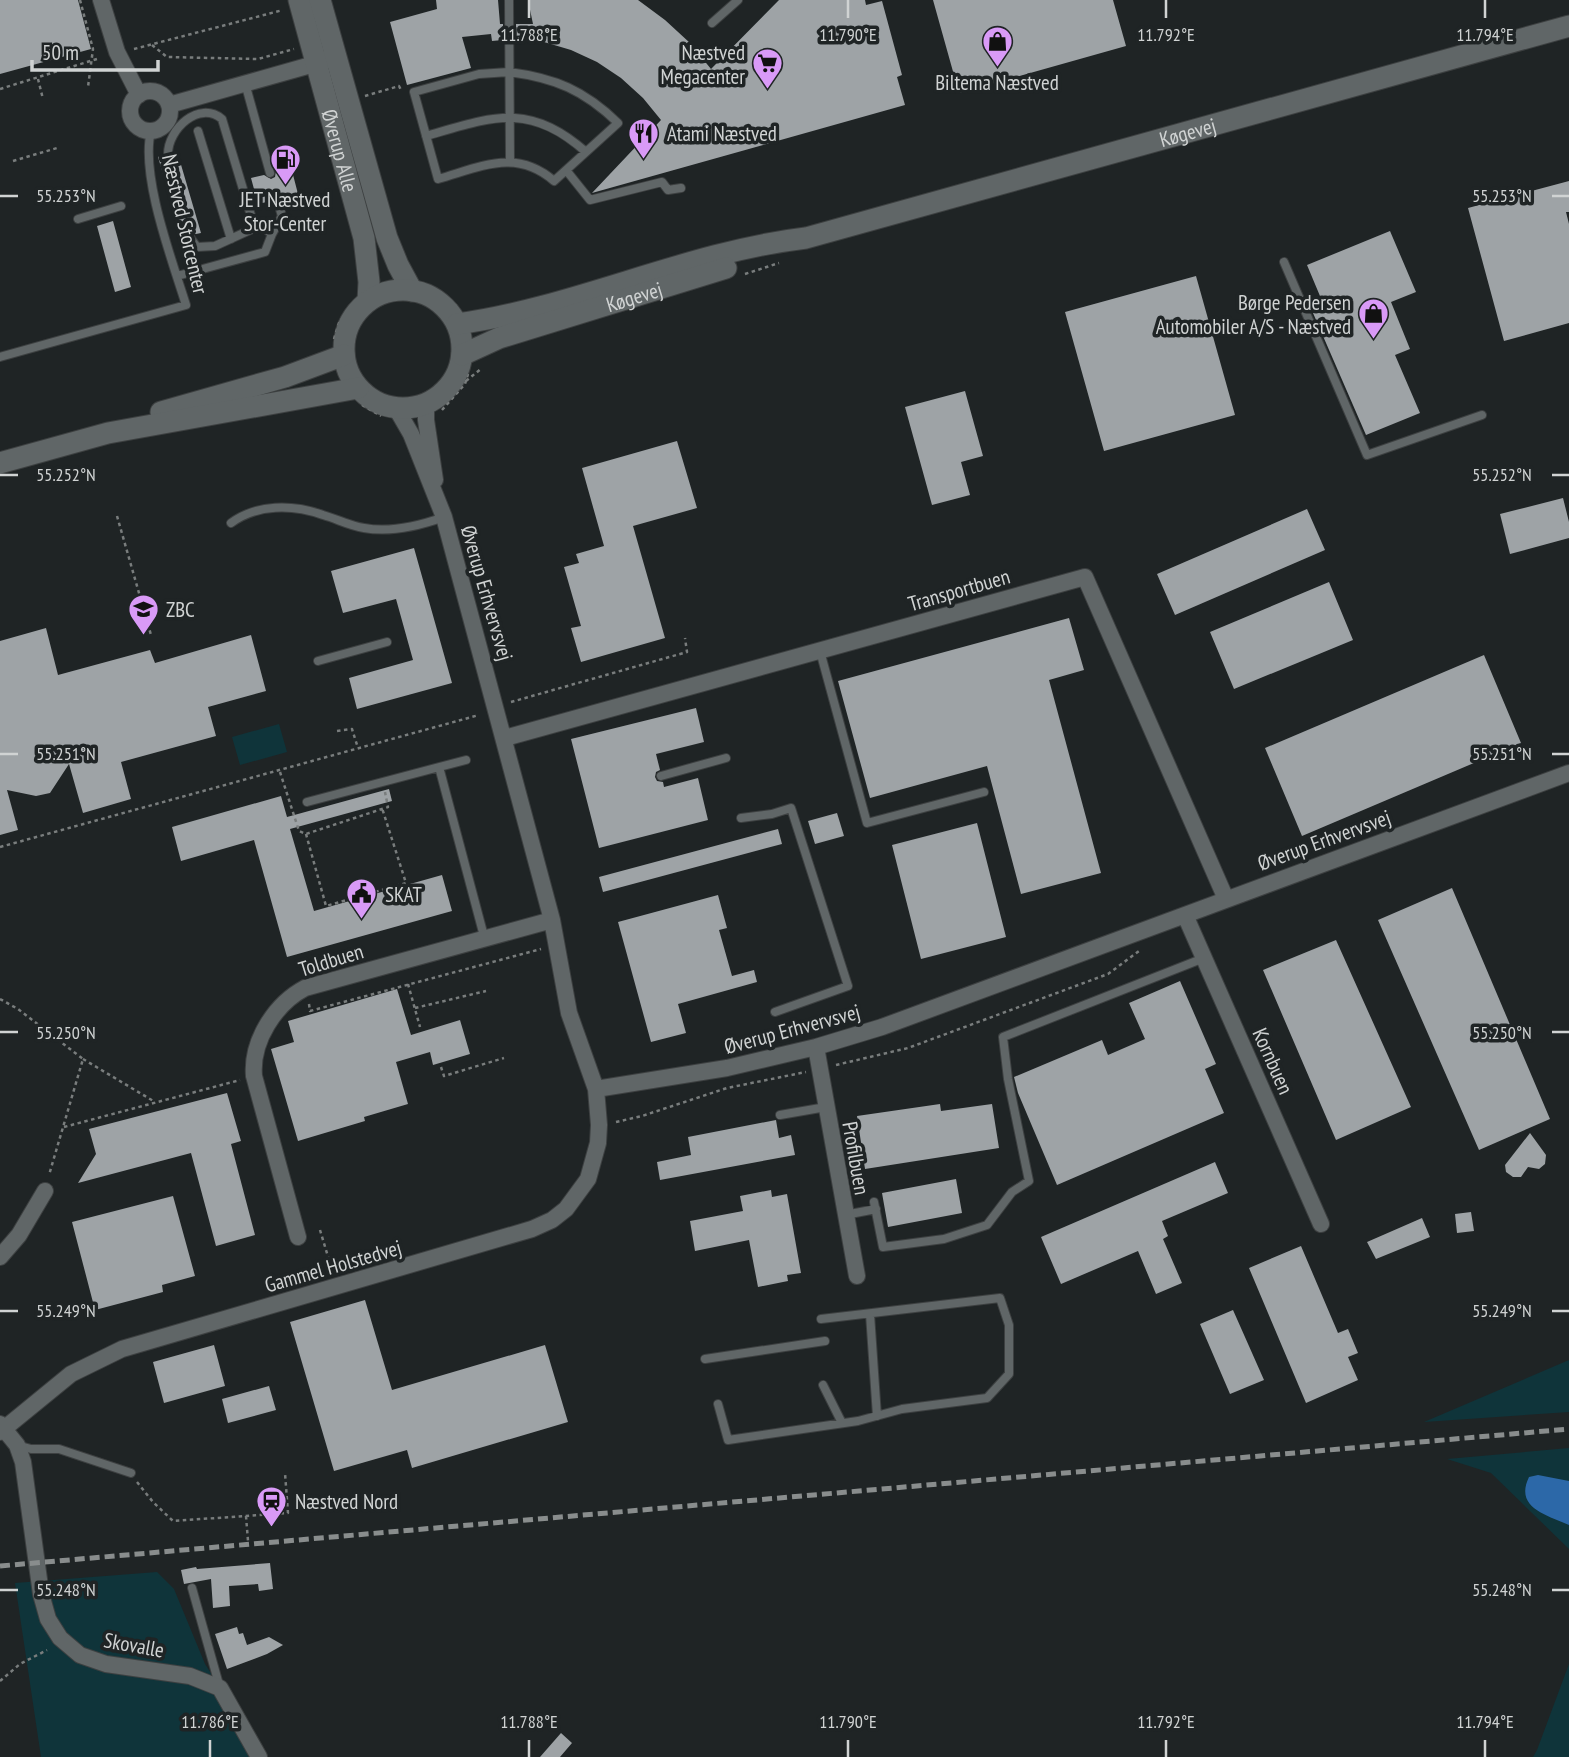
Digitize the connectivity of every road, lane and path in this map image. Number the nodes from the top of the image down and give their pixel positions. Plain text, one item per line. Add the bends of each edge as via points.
1 (80, 0) edge
2 (102, 0) edge
3 (320, 0) edge
4 (509, 0) edge
5 (738, 0) edge
6 (292, 5) edge
7 (712, 23) dead end
8 (1569, 26) edge
9 (152, 45) junction
10 (302, 46) dead end
11 (117, 52) junction
12 (93, 60) junction
13 (326, 60) junction
14 (509, 72) junction
15 (38, 79) junction
16 (246, 83) junction
17 (88, 87) dead end
18 (0, 89) edge
19 (414, 92) junction
20 (139, 95) junction
21 (362, 97) dead end
22 (43, 99) dead end
23 (169, 105) junction
24 (509, 117) junction
25 (151, 131) junction
26 (198, 131) dead end
27 (426, 136) junction
28 (57, 148) dead end
29 (586, 152) junction
30 (168, 154) dead end
31 (13, 161) dead end
32 (510, 161) junction
33 (566, 170) junction
34 (270, 173) dead end
35 (681, 188) dead end
36 (277, 199) dead end
37 (121, 206) dead end
38 (78, 219) dead end
39 (261, 225) junction
40 (272, 234) junction
41 (189, 236) dead end
42 (806, 238) junction
43 (230, 239) junction
44 (215, 246) junction
45 (1284, 261) dead end
46 (221, 264) junction
47 (177, 276) junction
48 (409, 286) junction
49 (368, 296) junction
50 (463, 323) junction
51 (468, 351) junction
52 (0, 357) edge
53 (339, 357) junction
54 (352, 389) junction
55 (426, 410) junction
56 (399, 413) junction
57 (1482, 415) dead end
58 (107, 433) junction
59 (0, 463) edge
60 (437, 497) junction
61 (117, 516) dead end
62 (444, 517) junction
63 (231, 523) dead end
64 (151, 635) dead end
65 (685, 638) dead end
66 (387, 642) dead end
67 (820, 651) junction
68 (318, 661) dead end
69 (498, 710) junction
70 (337, 731) dead end
71 (505, 738) junction
72 (358, 749) junction
73 (726, 758) dead end
74 (466, 760) dead end
75 (439, 767) junction
76 (279, 770) junction
77 (1569, 773) edge
78 (661, 776) dead end
79 (383, 782) junction
80 (984, 792) dead end
81 (307, 802) dead end
82 (382, 808) junction
83 (741, 818) dead end
84 (306, 834) junction
85 (0, 847) edge
86 (1226, 899) junction
87 (1185, 915) junction
88 (552, 920) junction
89 (485, 940) junction
90 (557, 944) junction
91 (1204, 958) junction
92 (408, 984) junction
93 (305, 988) junction
94 (486, 991) dead end
95 (0, 999) edge
96 (415, 1008) junction
97 (775, 1012) dead end
98 (420, 1027) dead end
99 (816, 1047) junction
100 (504, 1058) dead end
101 (83, 1059) junction
102 (441, 1067) dead end
103 (254, 1076) junction
104 (596, 1089) junction
105 (156, 1103) junction
106 (826, 1107) junction
107 (780, 1115) dead end
108 (64, 1127) junction
109 (45, 1191) joint
110 (845, 1215) junction
111 (1321, 1224) dead end
112 (320, 1230) dead end
113 (298, 1237) dead end
114 (0, 1257) edge
115 (857, 1276) dead end
116 (337, 1287) junction
117 (870, 1314) junction
118 (821, 1319) dead end
119 (825, 1341) dead end
120 (705, 1359) dead end
121 (823, 1385) dead end
122 (718, 1404) dead end
123 (877, 1416) junction
124 (842, 1423) junction
125 (1, 1429) edge
126 (17, 1445) junction
127 (131, 1473) joint
128 (285, 1473) dead end
129 (246, 1516) junction
130 (248, 1541) dead end
131 (192, 1588) dead end
132 (60, 1638) junction
133 (0, 1681) edge
134 (220, 1688) junction
135 (258, 1757) edge

1 - 12 path
2 - 11 street
3 - 13 street, Øverup Alle
4 - 14 lane
5 - 7 lane
6 - 9 path
6 - 13 street, Øverup Alle
8 - 42 street, Køgevej
9 - 10 path via 167,57 258,59
9 - 11 path
11 - 12 path
11 - 20 street
12 - 15 path
12 - 17 path
13 - 16 street
13 - 48 street, Øverup Alle via 387,238
13 - 49 street, Øverup Alle via 364,238
14 - 19 lane via 479,74
14 - 24 lane
14 - 29 lane via 573,88 618,123
15 - 18 path
15 - 22 path
16 - 23 street
16 - 34 lane
19 - 21 path via 402,92 399,86
19 - 27 lane
20 - 23 street via 157,93
20 - 25 street via 131,105 131,117 139,127
23 - 25 street via 166,123
24 - 27 lane
24 - 29 lane via 551,127
24 - 32 lane
25 - 47 lane, Næstved Storcenter via 150,179
26 - 43 lane
27 - 32 lane via 438,179
28 - 31 path
29 - 33 lane
30 - 39 lane via 172,136 192,116 202,111 217,114 252,219
32 - 33 lane via 534,167 554,181
33 - 35 lane via 590,200 662,182 668,190
36 - 40 lane via 282,216
37 - 38 lane
39 - 40 lane
39 - 43 lane
40 - 46 lane via 265,252
41 - 44 lane via 197,247
42 - 50 street, Køgevej via 760,245
42 - 51 street, Køgevej via 768,255
43 - 44 lane
44 - 46 lane
45 - 57 lane via 1367,455
46 - 47 lane
47 - 52 lane, Næstved Storcenter via 186,305
48 - 49 street
48 - 50 street via 434,298
48 - 50 path via 430,286 445,296
49 - 53 street via 349,325
49 - 53 path via 353,303 339,323 334,334
50 - 51 street via 460,334
51 - 55 street via 447,389
51 - 55 path via 465,384 441,410
53 - 54 street
53 - 58 street
54 - 56 street
54 - 56 path via 352,400 377,415
54 - 58 street
55 - 56 street via 411,408
55 - 60 street, Øverup Erhvervsvej
56 - 60 street, Øverup Erhvervsvej
58 - 59 street
60 - 62 street, Øverup Erhvervsvej
61 - 64 path
62 - 63 lane via 403,528 365,528 303,509 283,508 245,513
62 - 69 street, Øverup Erhvervsvej
65 - 69 path via 687,652 520,699
66 - 68 lane
67 - 71 street, Transportbuen
67 - 80 lane via 867,823
67 - 86 street, Transportbuen via 1085,577
69 - 71 street, Øverup Erhvervsvej
69 - 72 path
70 - 72 path via 352,729
71 - 88 street, Øverup Erhvervsvej
72 - 76 path
73 - 78 lane
74 - 75 lane
75 - 79 lane
75 - 89 lane
76 - 84 path via 299,831
76 - 85 path
77 - 86 street, Øverup Erhvervsvej
79 - 81 lane
79 - 82 path via 388,807
82 - 84 path
82 - 84 path via 406,883 326,906
83 - 97 lane via 791,808 848,986
86 - 87 street, Øverup Erhvervsvej
87 - 91 street, Kornbuen
87 - 99 street, Øverup Erhvervsvej
88 - 89 street, Toldbuen
88 - 90 street, Øverup Erhvervsvej
89 - 93 street, Toldbuen
90 - 92 path
90 - 104 street, Øverup Erhvervsvej via 569,1013
91 - 110 lane via 1003,1037 1028,1181 1012,1192 987,1225 944,1239 883,1247 875,1205
91 - 111 street, Kornbuen
92 - 93 path via 310,1011
92 - 96 path
93 - 103 street, Toldbuen via 279,1007 255,1050
94 - 96 path
95 - 101 path
96 - 98 path
99 - 104 street, Øverup Erhvervsvej via 727,1068
99 - 106 street, Profilbuen
100 - 102 path via 444,1076
101 - 105 path
101 - 108 path
103 - 105 path
103 - 113 street, Toldbuen
104 - 116 street, Gammel Holstedvej via 595,1162 584,1187 552,1220
105 - 108 path
106 - 107 lane
106 - 110 street, Profilbuen
108 - 109 path
109 - 114 street
110 - 115 street, Profilbuen
112 - 116 path
116 - 125 street, Gammel Holstedvej via 122,1349 71,1374
117 - 118 lane
117 - 123 lane
117 - 123 lane via 1000,1298 1009,1325 1009,1374 987,1398
119 - 120 lane
121 - 124 lane
122 - 124 lane via 728,1440
123 - 124 lane
125 - 126 street, Skovalle
126 - 127 lane via 59,1449
126 - 132 street, Skovalle via 41,1594
127 - 129 path via 173,1521
128 - 129 path via 289,1513
129 - 130 path
131 - 134 lane
132 - 133 path
132 - 134 street, Skovalle via 80,1655 106,1664 190,1676
134 - 135 street

